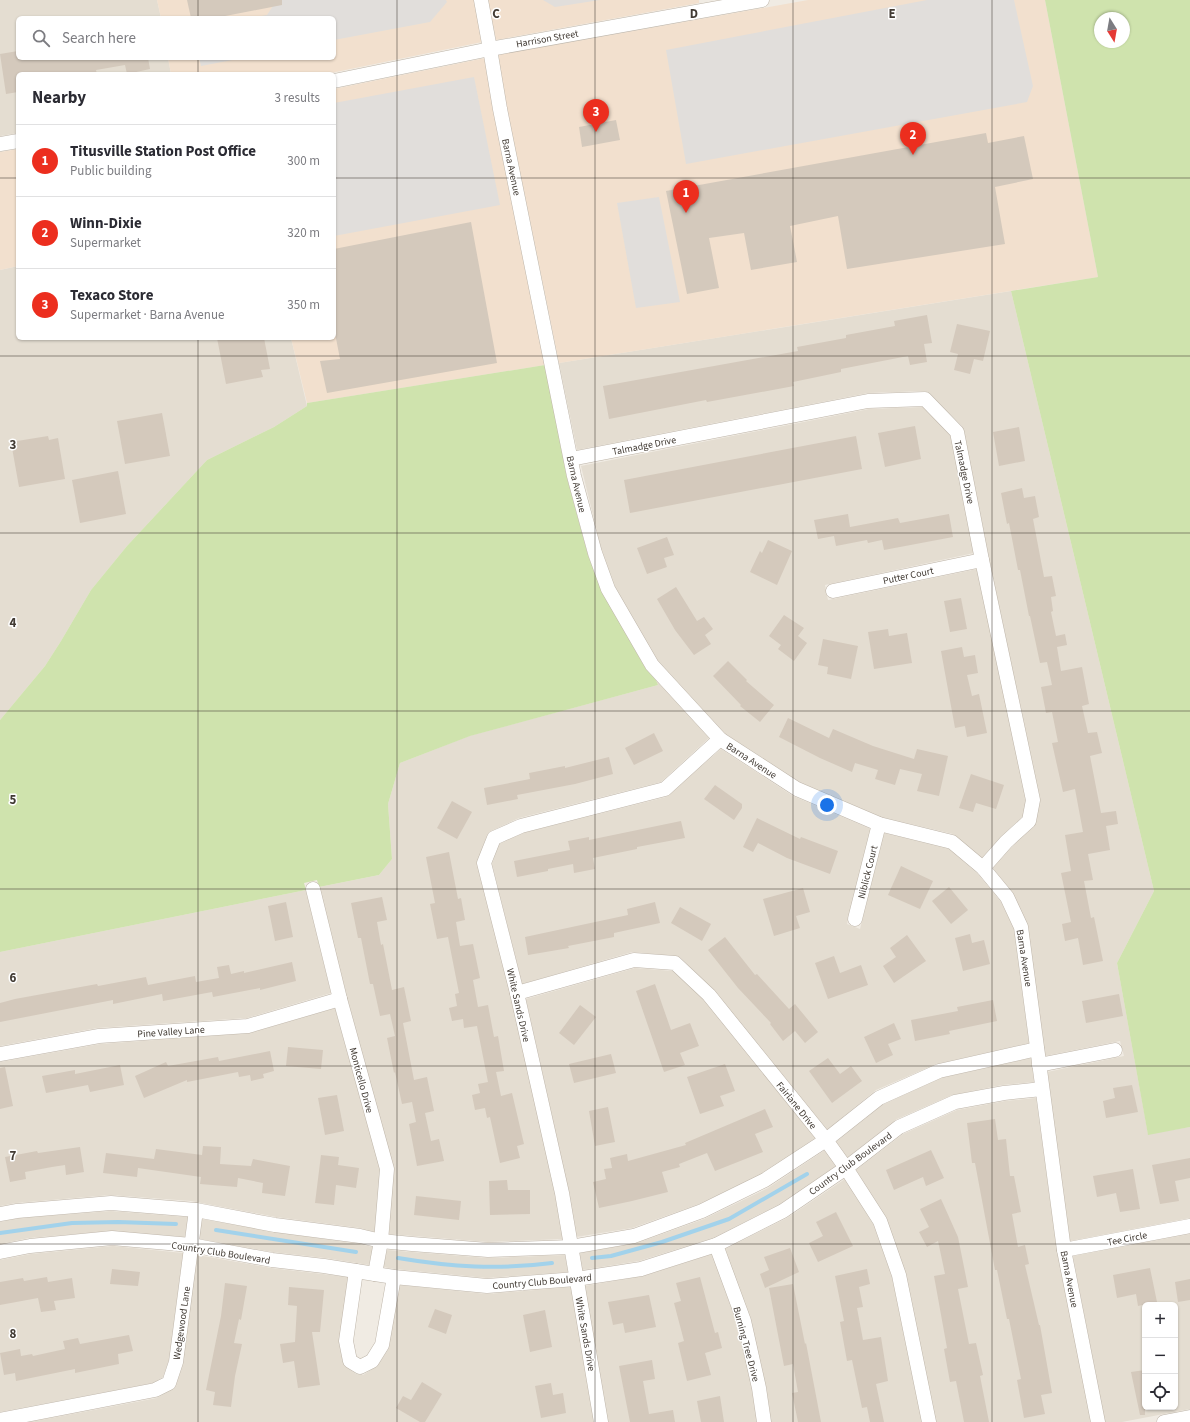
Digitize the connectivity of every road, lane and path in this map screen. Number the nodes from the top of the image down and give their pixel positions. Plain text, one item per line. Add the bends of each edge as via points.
1 (481, 0) edge
2 (762, 0) edge
3 (707, 5) edge
4 (490, 49) junction
5 (336, 81) edge
6 (16, 141) edge
7 (0, 144) edge
8 (571, 459) junction
9 (982, 560) junction
10 (833, 591) dead end
11 (720, 739) junction
12 (879, 824) junction
13 (983, 868) junction
14 (313, 889) dead end
15 (855, 919) dead end
16 (517, 993) junction
17 (340, 999) junction
18 (1037, 1049) junction
19 (1115, 1050) dead end
20 (0, 1054) edge
21 (1039, 1065) junction
22 (1042, 1090) junction
23 (826, 1140) junction
24 (846, 1168) junction
25 (196, 1210) junction
26 (0, 1214) edge
27 (1190, 1226) edge
28 (381, 1241) junction
29 (716, 1245) junction
30 (191, 1246) junction
31 (571, 1247) junction
32 (1064, 1250) junction
33 (0, 1252) edge
34 (356, 1271) junction
35 (375, 1274) junction
36 (394, 1277) junction
37 (576, 1279) junction
38 (1190, 1417) edge
39 (0, 1420) edge
40 (601, 1422) edge
41 (764, 1422) edge
42 (929, 1422) edge
43 (1098, 1422) edge
44 (1164, 1422) edge

1 - 4 street, Barna Avenue
2 - 3 street, Harrison Street
3 - 4 street, Harrison Street
4 - 5 street, Harrison Street
4 - 8 street, Barna Avenue
6 - 7 street
8 - 9 street, Talmadge Drive via 868,401 925,399 957,432
8 - 11 street, Barna Avenue via 595,553 608,589 652,665
9 - 10 street, Putter Court
9 - 13 street, Talmadge Drive via 1034,800 1029,821
11 - 12 street, Barna Avenue via 797,789
11 - 16 street, White Sands Drive via 665,790 521,826 494,838 484,864
12 - 13 street, Barna Avenue via 952,842
12 - 15 street, Niblick Court
13 - 18 street, Barna Avenue via 1007,897 1021,927
14 - 17 street, Monticello Drive
16 - 23 street, Fairlane Drive via 634,960 675,963 709,995
16 - 31 street, White Sands Drive via 562,1193
17 - 20 street, Pine Valley Lane via 248,1026 99,1036
17 - 28 street, Monticello Drive via 387,1168
18 - 21 street, Barna Avenue
18 - 23 street via 939,1071 879,1098
19 - 21 street
21 - 22 street, Barna Avenue
22 - 24 street, Country Club Boulevard via 1004,1093 955,1102 899,1127
22 - 32 street, Barna Avenue
23 - 24 street, Fairlane Drive
23 - 31 street via 765,1180 702,1211 634,1236
24 - 29 street, Country Club Boulevard via 783,1211
24 - 42 street, Fairlane Drive via 880,1221 899,1275
25 - 26 street via 111,1203 17,1210
25 - 28 street
25 - 30 street, Wedgewood Lane
27 - 32 street, Tee Circle
28 - 31 street via 488,1250
28 - 35 street, Monticello Drive
29 - 37 street, Country Club Boulevard via 641,1269
29 - 41 street, Burning Tree Drive via 744,1321
30 - 33 street, Country Club Boulevard via 112,1238 30,1246
30 - 34 street, Country Club Boulevard
30 - 39 street, Wedgewood Lane via 176,1362 168,1382 156,1390
31 - 37 street, White Sands Drive
32 - 43 street, Barna Avenue
34 - 35 street, Country Club Boulevard
34 - 36 street via 346,1341 350,1361 360,1367 372,1361 382,1345
35 - 36 street, Country Club Boulevard
36 - 37 street, Country Club Boulevard via 487,1286
37 - 40 street, White Sands Drive
38 - 44 street

